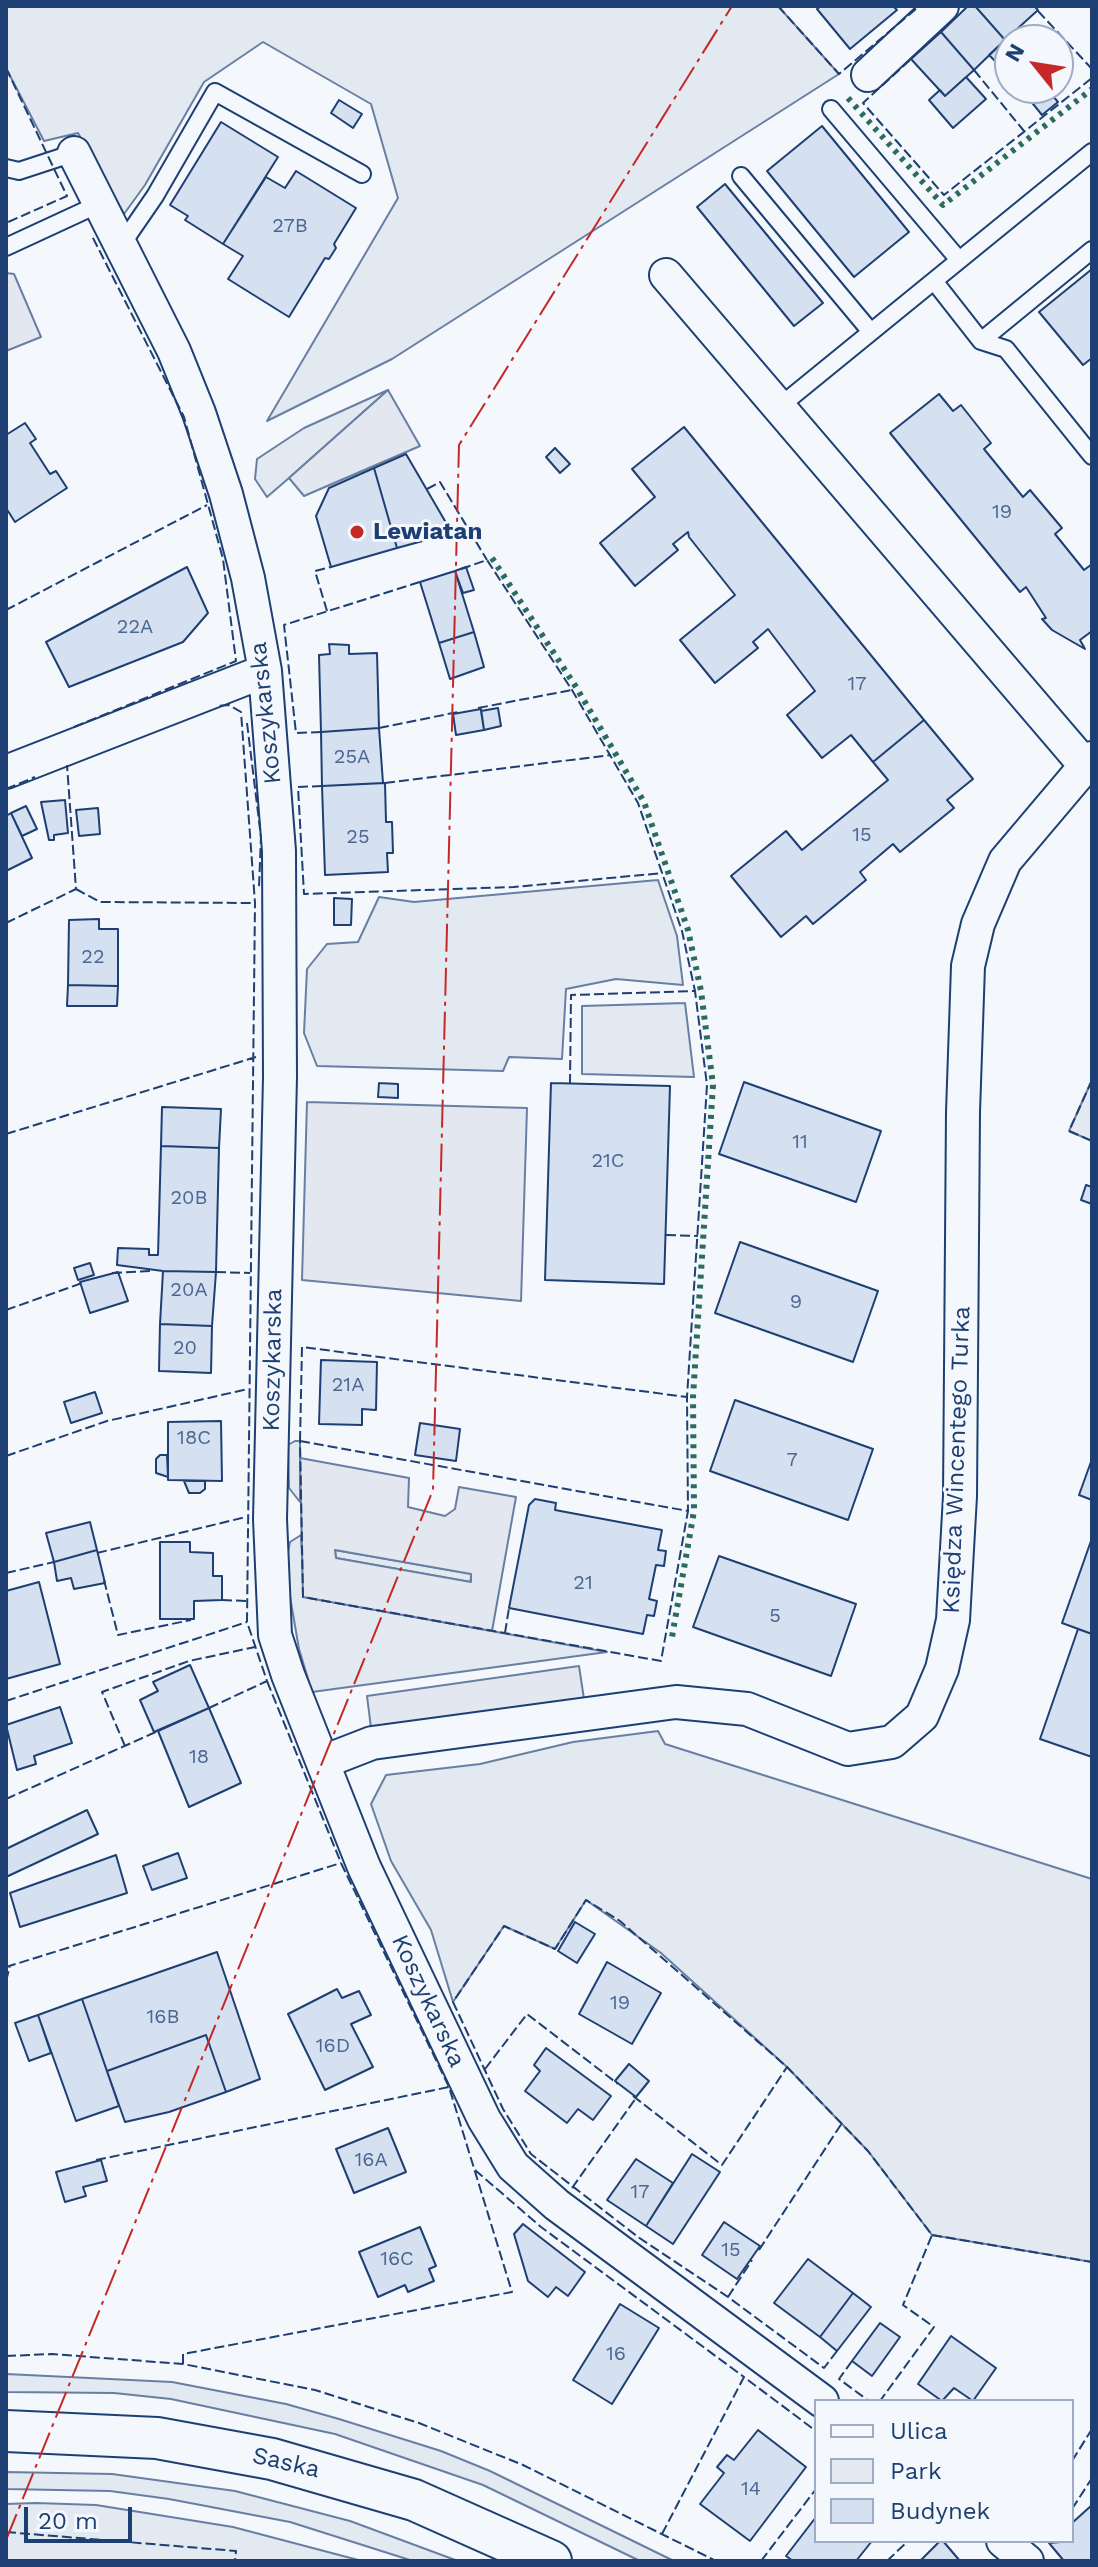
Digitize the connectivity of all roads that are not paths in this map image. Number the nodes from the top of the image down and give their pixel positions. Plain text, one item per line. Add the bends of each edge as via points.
1 (942, 6) edge
2 (868, 75) dead end
3 (831, 109) dead end
4 (1092, 152) edge
5 (74, 153) joint
6 (6, 168) edge
7 (362, 174) dead end
8 (741, 176) dead end
9 (99, 204) junction
10 (122, 244) junction
11 (11, 245) edge
12 (1092, 250) edge
13 (959, 260) junction
14 (6, 261) edge
15 (666, 275) dead end
16 (934, 281) junction
17 (871, 332) junction
18 (981, 341) junction
19 (779, 407) junction
20 (1092, 456) edge
21 (265, 671) junction
22 (1088, 761) edge
23 (6, 772) edge
24 (323, 1762) junction
25 (819, 2399) edge
26 (6, 2431) edge
27 (1005, 2543) edge
28 (551, 2561) edge
29 (1027, 2561) edge

1 - 2 street
3 - 13 lane
4 - 13 lane
5 - 6 lane via 19,171
5 - 9 street, Koszykarska
7 - 10 lane via 215,92
8 - 17 lane
9 - 10 street, Koszykarska
9 - 11 lane
10 - 21 street, Koszykarska via 174,351 216,460 248,578
11 - 14 lane
12 - 18 lane
13 - 16 lane
15 - 19 street
16 - 17 lane
16 - 18 lane
17 - 19 lane
18 - 20 lane via 1006,349
19 - 22 street
21 - 23 street
21 - 24 street, Koszykarska via 279,851 271,1594 275,1635
22 - 24 street, Księdza Wincentego Turka via 1005,861 978,924 968,966 954,1605 942,1669 922,1716 892,1742 848,1749 747,1709 676,1702 372,1743
24 - 25 street, Koszykarska via 364,1867 484,2119 513,2166 557,2205
26 - 28 street, Saska via 157,2438 272,2459 414,2500
27 - 29 street

